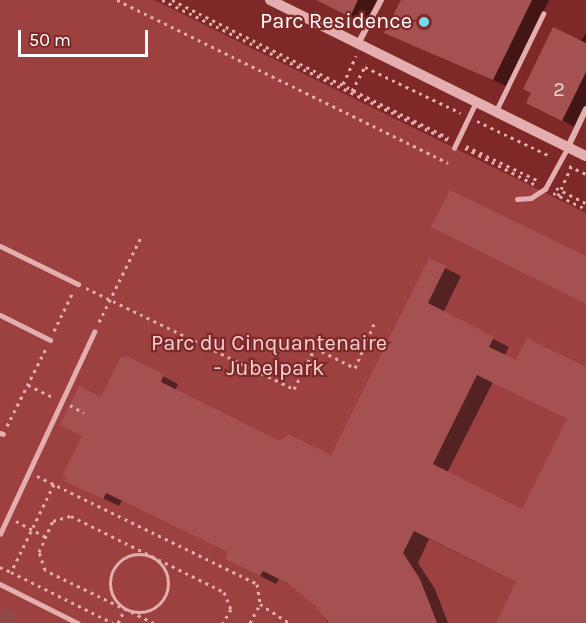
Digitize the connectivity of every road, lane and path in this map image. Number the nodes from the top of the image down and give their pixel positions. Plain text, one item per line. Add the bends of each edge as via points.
1 (117, 0) edge
2 (162, 0) edge
3 (172, 0) edge
4 (270, 0) edge
5 (381, 0) edge
6 (543, 14) dead end
7 (358, 44) junction
8 (365, 67) dead end
9 (344, 84) junction
10 (352, 91) junction
11 (476, 102) junction
12 (586, 109) edge
13 (495, 112) junction
14 (456, 144) junction
15 (568, 147) junction
16 (582, 160) edge
17 (448, 163) dead end
18 (546, 187) junction
19 (560, 190) junction
20 (558, 196) junction
21 (517, 199) dead end
22 (586, 203) edge
23 (586, 209) edge
24 (142, 235) dead end
25 (0, 246) edge
26 (78, 284) junction
27 (110, 300) junction
28 (0, 315) edge
29 (374, 324) dead end
30 (94, 332) joint
31 (50, 340) junction
32 (28, 385) junction
33 (51, 396) dead end
34 (69, 405) dead end
35 (84, 413) dead end
36 (2, 434) edge
37 (30, 472) junction
38 (54, 484) junction
39 (32, 529) junction
40 (0, 534) edge
41 (46, 537) junction
42 (151, 556) junction
43 (0, 567) edge
44 (11, 572) junction
45 (0, 584) edge
46 (260, 604) junction
47 (126, 609) junction
48 (78, 623) edge
49 (113, 623) edge
50 (118, 623) edge
51 (154, 623) edge
52 (224, 623) edge
53 (250, 623) edge
54 (289, 623) edge

1 - 17 path
2 - 10 path
3 - 9 path
4 - 7 street
5 - 7 street
6 - 13 lane
7 - 9 path
7 - 11 street
8 - 10 path
9 - 10 path
10 - 14 path
11 - 13 street
11 - 14 lane
12 - 15 street
13 - 15 street
14 - 18 path
15 - 16 street
15 - 18 lane
16 - 19 path via 572,167
18 - 19 path
18 - 20 path
18 - 21 lane via 531,198
19 - 20 path
19 - 22 path
20 - 23 path
24 - 27 path
25 - 26 street
26 - 27 path
26 - 31 path
27 - 29 path via 294,389 315,348 356,368
27 - 30 path
28 - 31 street
30 - 37 lane
31 - 32 path
32 - 33 path
32 - 36 path
34 - 35 path
37 - 38 path
37 - 40 lane
38 - 39 path
38 - 46 path via 257,584
39 - 41 path
39 - 44 path
41 - 42 path via 53,521 71,516
41 - 47 path via 39,552 45,570
42 - 47 path via 162,565 168,578 163,598 146,611
42 - 47 path via 138,553 124,557 111,573 111,594
42 - 52 path via 224,592 231,609
43 - 44 path
44 - 49 path
45 - 48 lane
46 - 53 path
46 - 54 path
47 - 50 path
47 - 51 path

